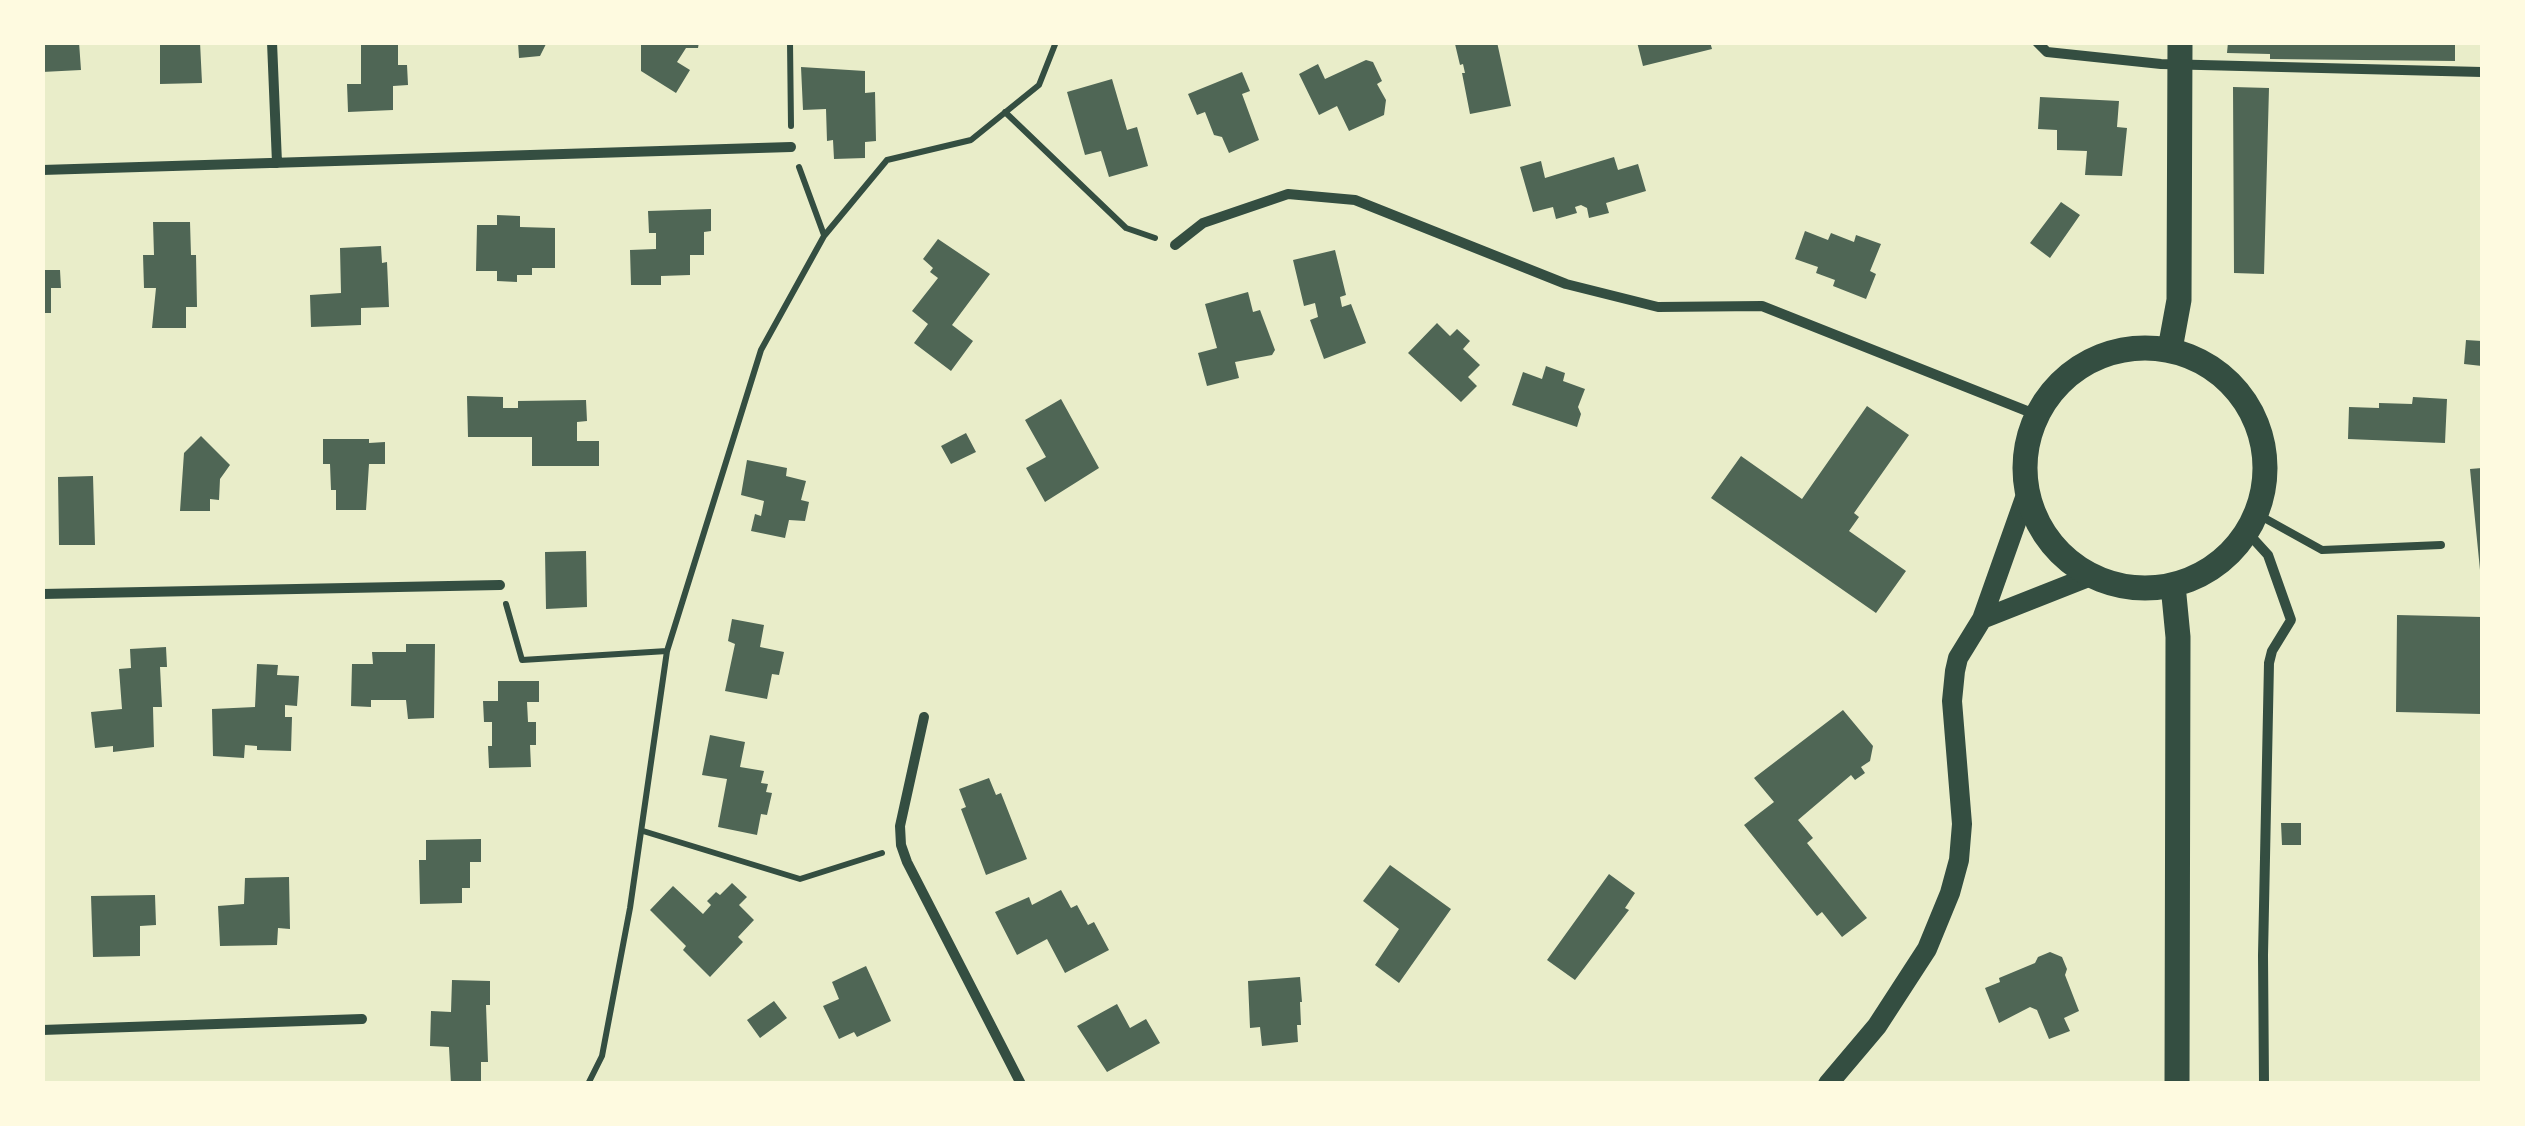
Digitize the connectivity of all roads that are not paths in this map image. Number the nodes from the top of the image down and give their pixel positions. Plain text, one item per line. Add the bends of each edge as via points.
1 (272, 42) edge
2 (2038, 42) edge
3 (2179, 53) edge
4 (2482, 72) edge
5 (791, 146) dead end
6 (278, 163) junction
7 (42, 170) edge
8 (1176, 246) road end
9 (2170, 349) junction
10 (2037, 415) junction
11 (2027, 492) junction
12 (2252, 523) junction
13 (2441, 545) dead end
14 (2092, 576) junction
15 (2173, 585) junction
16 (500, 586) road end
17 (42, 594) edge
18 (1982, 618) junction
19 (924, 717) dead end
20 (362, 1019) dead end
21 (42, 1030) edge
22 (1021, 1084) edge
23 (1828, 1084) edge
24 (2177, 1084) edge
25 (2264, 1084) edge

1 - 6 street
2 - 3 street via 2048,52
3 - 4 street
3 - 9 main road via 2179,300
5 - 6 street
6 - 7 street
8 - 10 street via 1203,223 1288,194 1355,200 1566,284 1658,307 1762,306
9 - 10 main road via 2107,353 2078,367
9 - 12 main road via 2231,383 2252,412 2264,445 2266,480
10 - 11 main road via 2026,452
11 - 14 main road via 2050,541
11 - 18 main road
12 - 13 lane via 2322,550
12 - 15 main road via 2228,556
12 - 25 street via 2291,620 2270,659
14 - 15 main road via 2132,588
14 - 18 main road
15 - 24 main road
16 - 17 street
18 - 23 main road via 1958,658 1952,687 1962,824 1950,893 1927,949
19 - 22 street via 901,845
20 - 21 street

